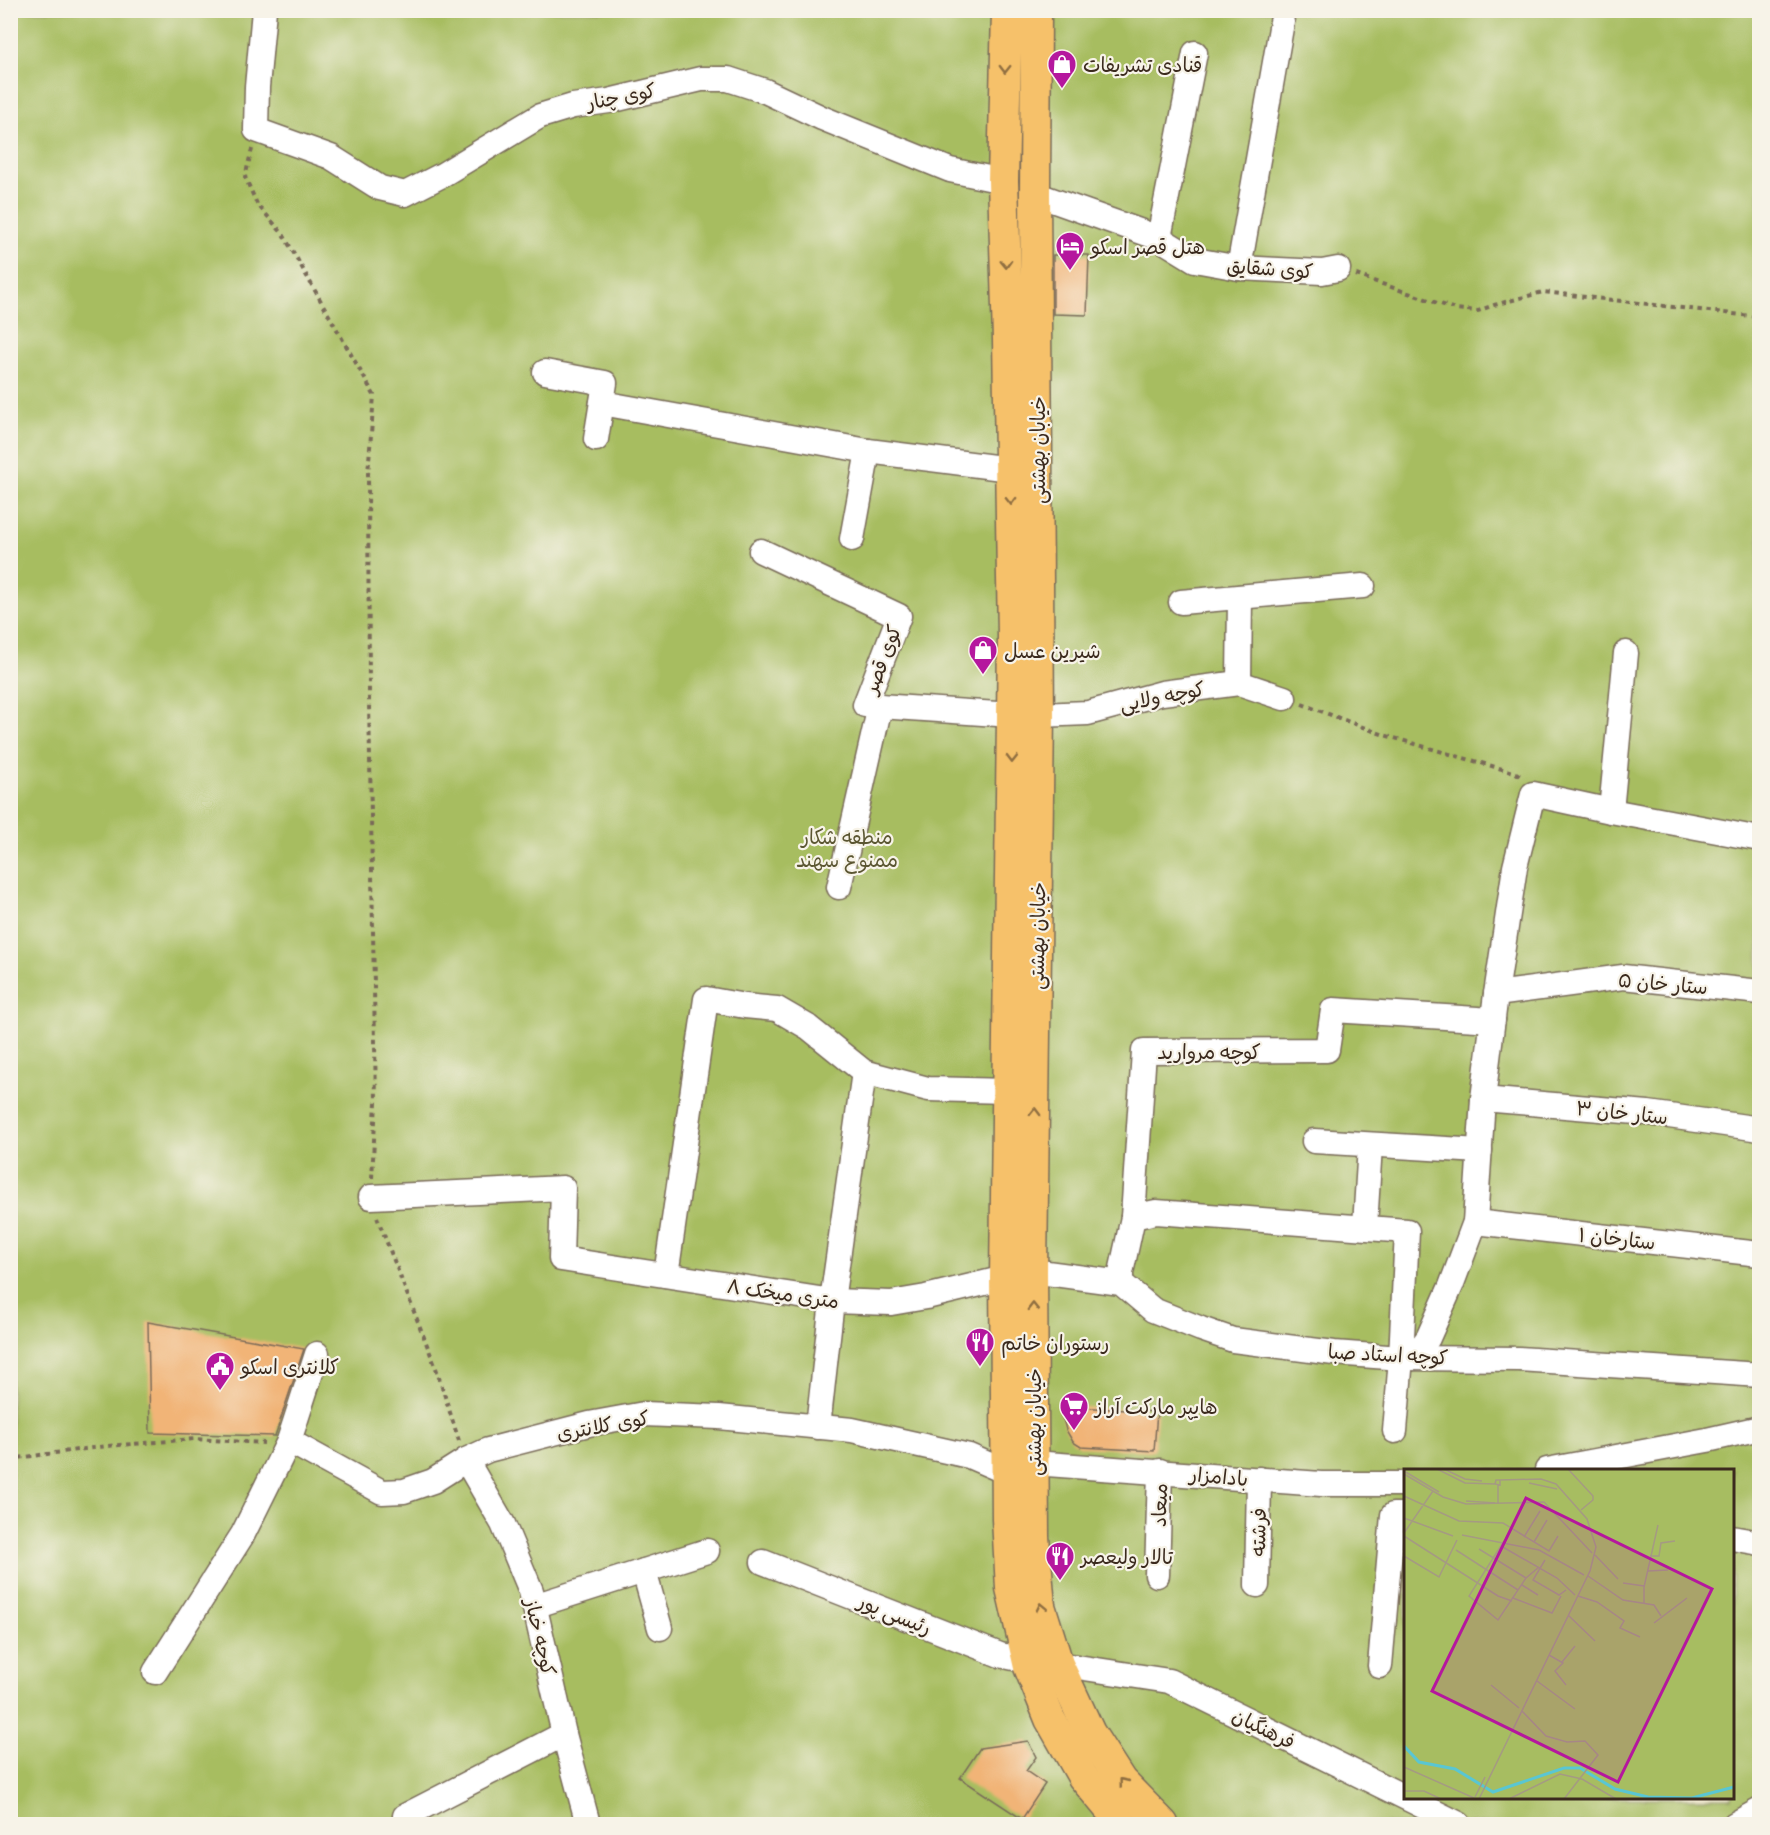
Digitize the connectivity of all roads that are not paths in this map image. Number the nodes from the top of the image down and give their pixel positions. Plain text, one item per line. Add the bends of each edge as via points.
1 (264, 10) edge
2 (1007, 10) edge
3 (1036, 10) edge
4 (1282, 22) dead end
5 (1195, 53) dead end
6 (1003, 181) junction
7 (1035, 194) junction
8 (1159, 238) junction
9 (1239, 268) junction
10 (1338, 269) road end
11 (544, 372) dead end
12 (602, 402) junction
13 (596, 439) dead end
14 (868, 451) junction
15 (1010, 469) junction
16 (852, 539) dead end
17 (761, 551) dead end
18 (1363, 586) dead end
19 (1240, 597) junction
20 (1181, 602) dead end
21 (1626, 653) dead end
22 (1239, 683) junction
23 (1284, 698) road end
24 (880, 706) junction
25 (1026, 715) junction
26 (1611, 811) junction
27 (1760, 839) edge
28 (838, 887) dead end
29 (1760, 992) edge
30 (1496, 994) junction
31 (1493, 1020) junction
32 (864, 1072) junction
33 (1007, 1091) junction
34 (1483, 1098) junction
35 (1760, 1129) edge
36 (1314, 1141) dead end
37 (1370, 1144) junction
38 (1480, 1151) junction
39 (371, 1197) road end
40 (1133, 1217) junction
41 (1475, 1222) junction
42 (1365, 1226) junction
43 (1760, 1254) edge
44 (666, 1275) junction
45 (1018, 1275) junction
46 (1121, 1283) junction
47 (832, 1301) junction
48 (317, 1354) dead end
49 (1407, 1358) junction
50 (1760, 1375) edge
51 (818, 1426) junction
52 (1760, 1428) edge
53 (1395, 1431) dead end
54 (289, 1441) junction
55 (466, 1461) junction
56 (1020, 1464) junction
57 (1552, 1469) edge
58 (1160, 1471) junction
59 (1259, 1479) junction
60 (1404, 1484) edge
61 (1399, 1515) edge
62 (1734, 1538) edge
63 (1760, 1543) edge
64 (707, 1551) dead end
65 (763, 1562) dead end
66 (644, 1571) junction
67 (1157, 1575) dead end
68 (1257, 1585) dead end
69 (534, 1606) junction
70 (660, 1628) dead end
71 (1028, 1661) junction
72 (1058, 1664) junction
73 (1380, 1666) dead end
74 (154, 1672) dead end
75 (564, 1734) junction
76 (1404, 1797) edge
77 (1408, 1799) edge
78 (1760, 1810) edge
79 (405, 1816) dead end
80 (588, 1824) edge
81 (1122, 1824) edge
82 (1163, 1824) edge
83 (1459, 1824) edge
84 (1735, 1824) edge

1 - 6 street, کوی چنار via 256,130 331,158 380,188 405,194 540,116 701,79 728,79 765,91 950,170
2 -> 6 main road, خیابان بهشتی
3 - 7 main road, خیابان بهشتی
4 - 9 street
5 - 8 street
6 -> 15 main road, خیابان بهشتی
7 - 8 street, کوی شقایق
7 - 25 main road, خیابان بهشتی
8 - 9 street, کوی شقایق via 1195,260
9 - 10 street, کوی شقایق via 1322,272
11 - 12 street via 605,383
12 - 13 street
12 - 14 street
14 - 15 street
14 - 16 street
15 -> 25 main road, خیابان بهشتی
17 - 24 street, کوی قصر via 899,616 865,705
18 - 19 street
19 - 20 street
19 - 22 street
21 - 26 street
22 - 23 street, کوچه ولایی
22 - 25 street, کوچه ولایی via 1162,693 1088,713
24 - 25 street, کوی قصر
24 - 28 street
25 -> 33 main road, خیابان بهشتی
45 -> 25 main road, خیابان بهشتی
26 - 27 street
26 - 30 street via 1533,794 1515,867
29 - 30 street, ستار خان ۵ via 1623,977
30 - 31 street
31 - 34 street
31 - 40 street, کوچه مروارید via 1333,1010 1327,1050 1144,1051
32 - 33 street via 928,1089
32 - 44 street via 808,1027 777,1009 706,999
32 - 47 street
33 - 45 main road, خیابان بهشتی
34 - 35 street, ستار خان ۳ via 1648,1113
34 - 38 street
36 - 37 street
37 - 38 street
37 - 42 street
38 - 41 street
39 - 44 street, ۸ متری میخک via 563,1188 561,1259
40 - 42 street via 1156,1212
40 - 46 street
41 - 43 street, ستارخان ۱
41 - 49 street via 1428,1338
42 - 49 street via 1407,1231
44 - 47 street, ۸ متری میخک
45 - 46 street
45 - 47 street, ۸ متری میخک via 891,1303
45 - 56 main road, خیابان بهشتی
46 - 49 street, کوچه استاد صبا via 1154,1310 1233,1340
47 - 51 street
48 - 54 street
49 - 50 street, کوچه استاد صبا via 1519,1359
49 - 53 street
51 - 55 street, کوی کلانتری via 644,1414 529,1439 488,1450
51 - 56 street, کوی کلانتری
52 - 57 street
54 - 55 street, کوی کلانتری via 382,1492 404,1491 433,1482
54 - 74 street via 243,1534
55 - 69 street, کوچه خباز via 503,1524
56 - 58 street, بادامزار
56 - 71 main road, خیابان بهشتی via 1011,1588
72 -> 56 main road, خیابان بهشتی via 1040,1606 1034,1537
58 - 59 street, بادامزار
58 - 67 street, میعاد
59 - 60 street, بادامزار
59 - 68 street, فرشته
61 - 73 street
62 - 63 street
64 - 66 street
65 - 71 street, رئیسی پور via 1000,1655
66 - 69 street
66 - 70 street
69 - 75 street, کوچه خباز
71 - 81 main road, خیابان بهشتی via 1050,1719 1083,1777
72 - 76 street, فرهنگیان via 1169,1681
82 -> 72 main road, خیابان بهشتی via 1121,1781 1096,1743
75 - 79 street
75 - 80 street, کوچه خباز
77 - 83 street, فرهنگیان
78 - 84 street

